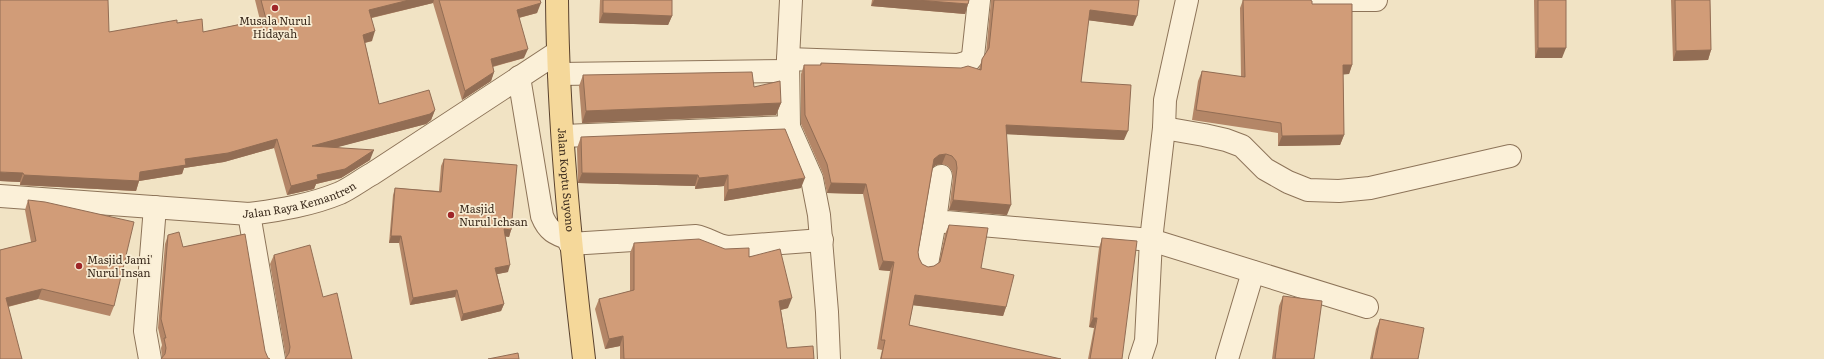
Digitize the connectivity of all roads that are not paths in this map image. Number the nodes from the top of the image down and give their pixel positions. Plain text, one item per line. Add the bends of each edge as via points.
1 (557, 0) edge
2 (791, 0) edge
3 (979, 0) edge
4 (1187, 0) edge
5 (1313, 0) edge
6 (1376, 0) edge
7 (558, 52) junction
8 (788, 65) junction
9 (559, 74) junction
10 (519, 77) junction
11 (789, 127) junction
12 (1164, 128) junction
13 (563, 136) junction
14 (1510, 156) dead end
15 (941, 176) dead end
16 (0, 196) edge
17 (155, 207) junction
18 (249, 214) junction
19 (935, 221) junction
20 (822, 240) junction
21 (1151, 240) junction
22 (570, 241) junction
23 (927, 264) dead end
24 (1253, 272) junction
25 (1367, 307) dead end
26 (150, 359) edge
27 (274, 359) edge
28 (584, 359) edge
29 (829, 359) edge
30 (1140, 359) edge
31 (1227, 359) edge

1 - 7 main road, Jalan Koptu Suyono
2 - 8 street
3 - 8 street via 974,56 968,62 958,65
4 - 12 street via 1165,100
5 - 6 street
7 - 9 main road, Jalan Koptu Suyono
7 - 10 street, Jalan Raya Kemantren
8 - 9 street
8 - 11 street
9 - 13 main road, Jalan Koptu Suyono
10 - 18 street, Jalan Raya Kemantren via 341,192 315,202
10 - 22 street via 542,216 547,228
11 - 13 street
11 - 20 street via 812,179
12 - 14 street via 1211,136 1242,146 1265,169 1308,190 1370,188
12 - 21 street
13 - 22 main road, Jalan Koptu Suyono
15 - 19 street
16 - 17 street, Jalan Raya Kemantren
17 - 18 street, Jalan Raya Kemantren
17 - 26 street via 145,331
18 - 27 street
19 - 21 street
19 - 23 street
20 - 22 street via 728,247 696,236
20 - 29 street
21 - 24 street
21 - 30 street via 1146,341
22 - 28 main road, Jalan Koptu Suyono
24 - 25 street
24 - 31 street

